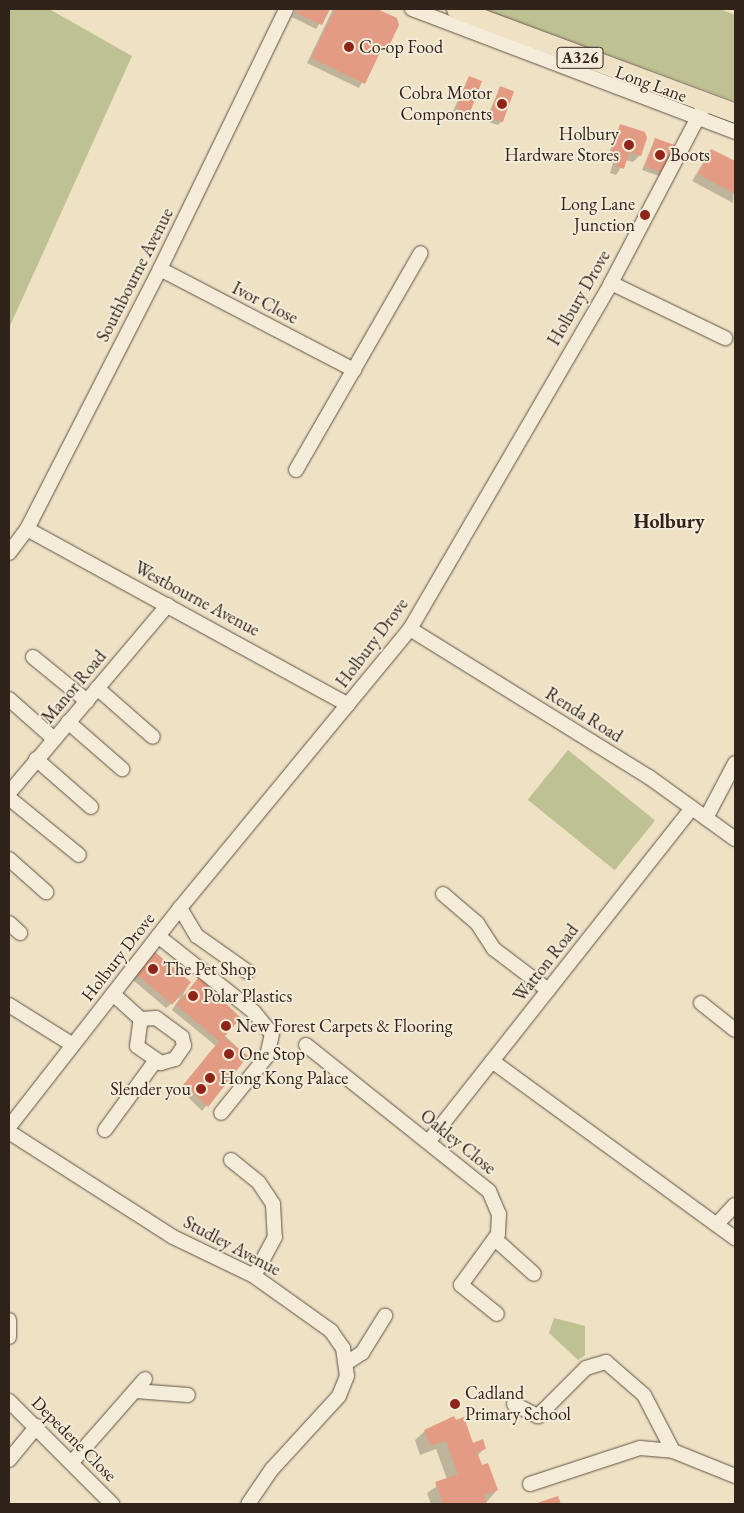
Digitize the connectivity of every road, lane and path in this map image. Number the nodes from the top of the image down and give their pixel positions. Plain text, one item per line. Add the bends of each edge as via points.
1 (286, 9) edge
2 (412, 9) edge
3 (456, 9) edge
4 (702, 112) junction
5 (735, 113) edge
6 (735, 132) edge
7 (421, 253) dead end
8 (160, 269) junction
9 (611, 283) junction
10 (725, 338) dead end
11 (354, 370) junction
12 (296, 470) dead end
13 (27, 529) junction
14 (9, 553) edge
15 (168, 605) junction
16 (410, 629) junction
17 (33, 657) dead end
18 (97, 688) junction
19 (9, 699) edge
20 (86, 700) junction
21 (348, 705) junction
22 (68, 722) junction
23 (153, 737) dead end
24 (54, 739) junction
25 (36, 759) junction
26 (735, 763) edge
27 (122, 769) dead end
28 (9, 793) edge
29 (9, 798) edge
30 (91, 807) dead end
31 (692, 808) junction
32 (706, 818) junction
33 (735, 839) edge
34 (79, 855) dead end
35 (9, 859) edge
36 (46, 892) dead end
37 (442, 894) dead end
38 (180, 908) junction
39 (9, 923) edge
40 (20, 933) dead end
41 (158, 936) junction
42 (248, 972) dead end
43 (548, 990) junction
44 (113, 994) junction
45 (700, 1003) dead end
46 (9, 1005) edge
47 (141, 1019) junction
48 (735, 1030) edge
49 (73, 1045) junction
50 (306, 1045) dead end
51 (156, 1060) junction
52 (492, 1061) junction
53 (221, 1113) dead end
54 (9, 1127) edge
55 (105, 1130) dead end
56 (9, 1132) edge
57 (429, 1141) junction
58 (231, 1160) dead end
59 (735, 1205) edge
60 (717, 1224) junction
61 (735, 1238) edge
62 (495, 1239) junction
63 (534, 1274) dead end
64 (254, 1276) junction
65 (497, 1314) dead end
66 (385, 1316) dead end
67 (9, 1320) edge
68 (9, 1337) edge
69 (348, 1362) junction
70 (145, 1379) dead end
71 (135, 1391) junction
72 (188, 1395) dead end
73 (9, 1401) edge
74 (514, 1404) dead end
75 (37, 1426) junction
76 (673, 1451) junction
77 (9, 1460) edge
78 (73, 1461) junction
79 (735, 1476) edge
80 (530, 1484) dead end
81 (112, 1504) edge
82 (248, 1504) edge

1 - 8 street, Southbourne Avenue
2 - 4 street
3 - 4 main road, Long Lane / A326
4 - 5 main road, Long Lane / A326
4 - 6 street
4 - 9 street, Holbury Drove
7 - 11 street
8 - 11 street, Ivor Close
8 - 13 street, Southbourne Avenue
9 - 10 street
9 - 16 street, Holbury Drove
11 - 12 street
13 - 14 street, Southbourne Avenue
13 - 15 street, Westbourne Avenue
15 - 18 street, Manor Road
15 - 21 street, Westbourne Avenue
16 - 21 street, Holbury Drove
16 - 31 street, Renda Road
17 - 20 street
18 - 20 street, Manor Road
18 - 23 street
19 - 24 street
20 - 22 street, Manor Road
21 - 38 street, Holbury Drove
22 - 24 street, Manor Road
22 - 27 street
24 - 25 street, Manor Road
25 - 28 street, Manor Road
25 - 30 street
26 - 32 street
29 - 34 street
31 - 32 street, Renda Road
31 - 43 street, Watton Road
32 - 33 street, Renda Road
35 - 36 street
37 - 43 street via 477,923 494,950
38 - 41 street, Holbury Drove
38 - 42 street via 197,936
39 - 40 street
41 - 44 street, Holbury Drove
41 - 53 street via 254,1012 272,1034 267,1056
43 - 52 street, Watton Road
44 - 47 street
44 - 49 street, Holbury Drove
45 - 48 street
46 - 49 street
47 - 51 street via 137,1046
47 - 51 street via 156,1018 182,1037 184,1046 175,1059 161,1063
49 - 54 street, Holbury Drove
50 - 57 street, Oakley Close
51 - 55 street
52 - 57 street, Watton Road
52 - 60 street
56 - 64 street, Studley Avenue via 173,1237
57 - 62 street, Oakley Close via 489,1191 499,1214
58 - 64 street via 259,1183 274,1204 275,1236
59 - 60 street
60 - 61 street
62 - 63 street
62 - 65 street, Oakley Close via 461,1286
64 - 69 street, Studley Avenue via 331,1330
66 - 69 street via 362,1353
67 - 68 street
69 - 82 street via 339,1396 272,1469
70 - 71 street
71 - 72 street
71 - 78 street
73 - 75 street, Depedene Close
74 - 76 street via 538,1416 586,1368 606,1362 644,1395
75 - 77 street
75 - 78 street, Depedene Close
76 - 79 street
76 - 80 street via 640,1448
78 - 81 street, Depedene Close

